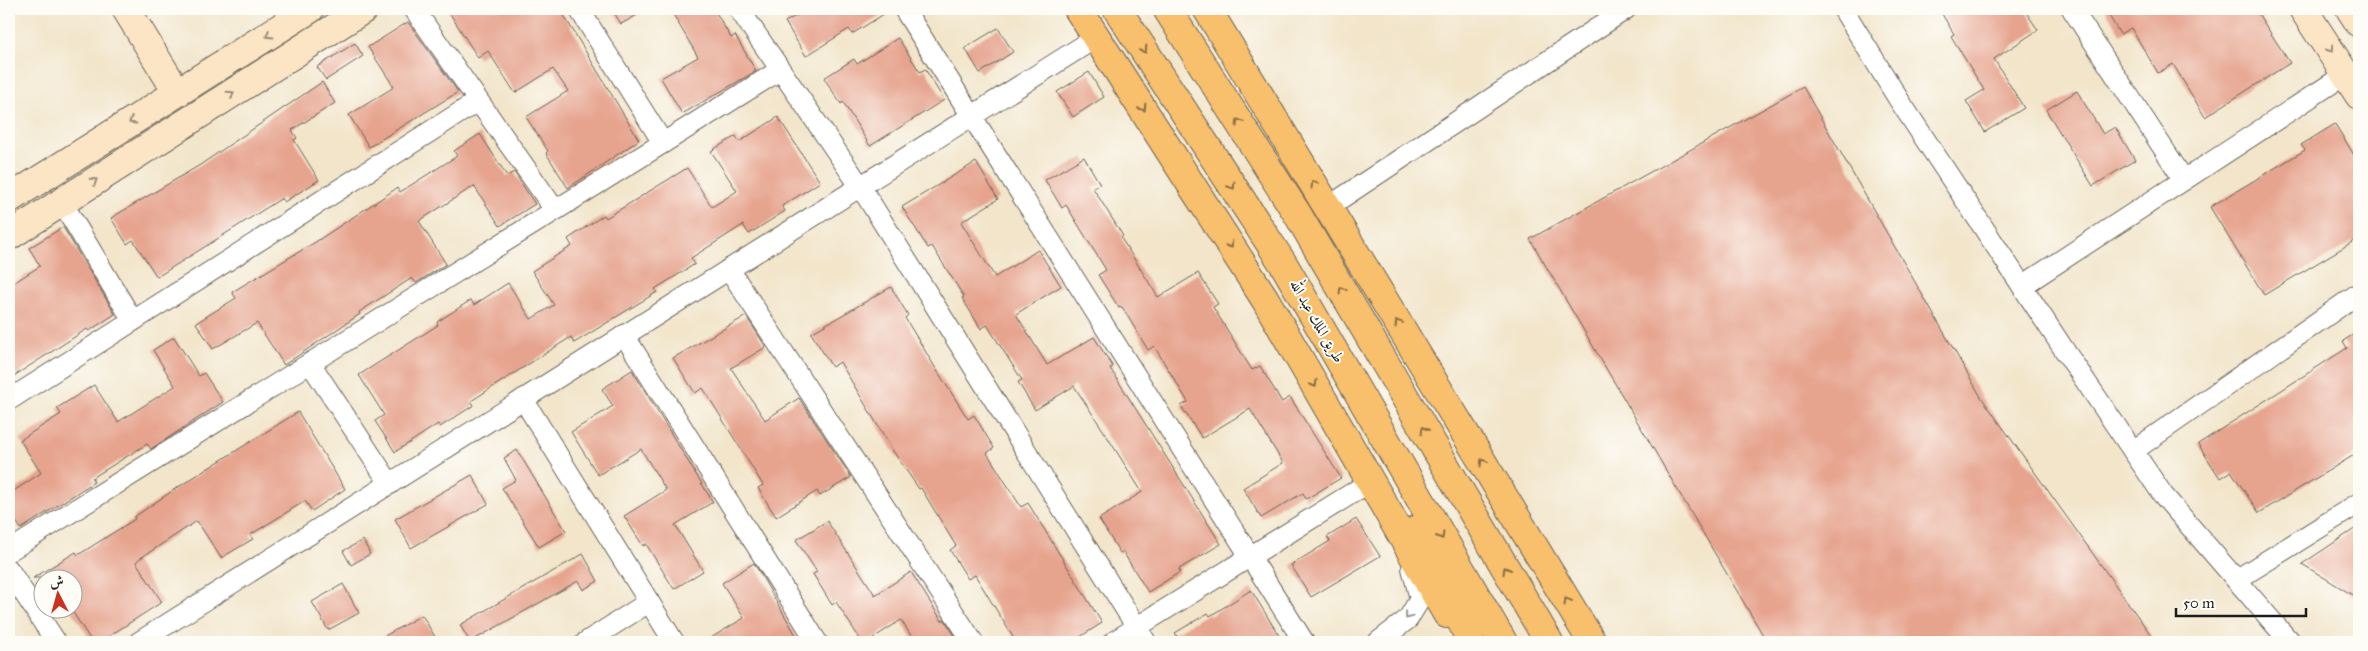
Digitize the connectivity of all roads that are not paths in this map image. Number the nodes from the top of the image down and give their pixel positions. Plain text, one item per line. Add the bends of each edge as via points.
1 (126, 9) edge
2 (310, 9) edge
3 (364, 9) edge
4 (414, 9) edge
5 (579, 9) edge
6 (739, 9) edge
7 (904, 9) edge
8 (1078, 9) edge
9 (1117, 9) edge
10 (1167, 9) edge
11 (1207, 9) edge
12 (1626, 9) edge
13 (1844, 9) edge
14 (2072, 9) edge
15 (2303, 9) edge
16 (2350, 9) edge
17 (2359, 23) edge
18 (1097, 38) junction
19 (780, 70) junction
20 (2352, 84) edge
21 (177, 92) junction
22 (478, 101) junction
23 (971, 115) junction
24 (663, 143) junction
25 (2184, 180) junction
26 (860, 186) junction
27 (9, 199) edge
28 (62, 202) junction
29 (1328, 207) junction
30 (555, 210) junction
31 (9, 236) edge
32 (1284, 265) junction
33 (729, 269) junction
34 (2022, 286) junction
35 (2359, 293) edge
36 (133, 320) junction
37 (624, 336) junction
38 (310, 363) junction
39 (523, 399) junction
40 (9, 400) edge
41 (2133, 451) junction
42 (1370, 482) junction
43 (390, 484) junction
44 (2359, 503) edge
45 (1402, 539) junction
46 (9, 551) edge
47 (1249, 555) junction
48 (9, 570) edge
49 (2236, 580) junction
50 (649, 602) junction
51 (1142, 635) edge
52 (56, 642) edge
53 (140, 642) edge
54 (586, 642) edge
55 (674, 642) edge
56 (818, 642) edge
57 (973, 642) edge
58 (1113, 642) edge
59 (1304, 642) edge
60 (1378, 642) edge
61 (1464, 642) edge
62 (1471, 642) edge
63 (1503, 642) edge
64 (1549, 642) edge
65 (1592, 642) edge
66 (2290, 642) edge

1 - 21 street
2 -> 21 street
28 -> 3 street
4 - 22 street
5 - 24 street
6 - 19 street
7 - 23 street
8 - 18 main road
9 -> 32 main road, طريق الملك عبد الله
64 -> 10 main road via 1298,215
29 -> 11 main road
12 - 29 street
13 - 34 street via 1899,100
14 - 25 street
15 -> 20 street
16 - 17 street
18 - 23 street
18 -> 42 main road via 1265,299
19 - 24 street
19 - 26 street
20 - 25 street
21 -> 27 street
22 - 30 street
22 - 36 street
23 - 26 street
23 - 47 street
24 - 30 street
25 - 34 street
26 - 33 street
26 - 51 street
28 - 31 street
28 - 36 street
65 -> 29 main road
30 - 38 street
32 - 62 main road via 1438,568
32 -> 63 main road, طريق الملك عبد الله
33 - 37 street
33 - 57 street
34 - 41 street
35 - 41 street
36 - 40 street
37 - 39 street
37 - 56 street
38 - 43 street
38 - 46 street
39 - 43 street
39 - 50 street
41 - 49 street via 2163,495
42 - 45 main road
42 - 47 street
43 - 53 street
44 - 49 street
45 -> 60 street via 1420,599 1408,619
45 - 61 main road
47 - 51 street
47 - 59 street
48 - 52 street
49 - 66 street
50 - 54 street
50 - 55 street
51 - 58 street

